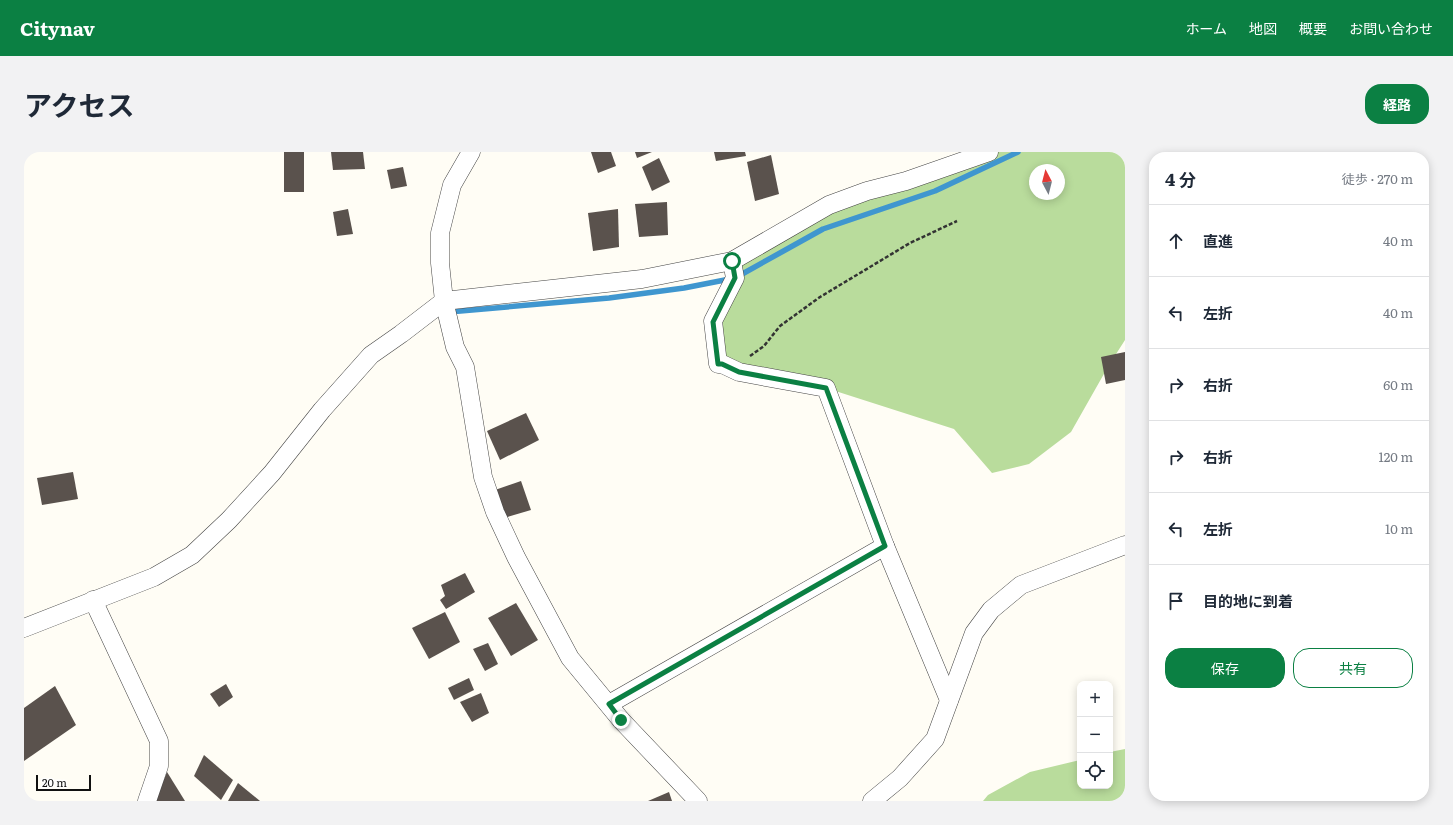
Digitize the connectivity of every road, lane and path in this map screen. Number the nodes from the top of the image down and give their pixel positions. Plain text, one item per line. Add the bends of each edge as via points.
1 (471, 152) edge
2 (989, 152) edge
3 (957, 221) dead end
4 (732, 261) junction
5 (444, 301) junction
6 (732, 369) junction
7 (1125, 545) edge
8 (885, 546) junction
9 (93, 600) junction
10 (24, 628) edge
11 (949, 700) junction
12 (609, 704) junction
13 (147, 801) edge
14 (698, 801) edge
15 (872, 801) edge

1 - 5 street via 452,185 440,233
2 - 4 street via 906,181 867,191 829,206
3 - 6 path via 910,243 820,297 780,326 764,346
4 - 5 street via 642,279
4 - 6 street via 735,278 713,322 718,364
5 - 9 street via 371,355 322,410 272,473 229,520 192,555 154,576
5 - 12 street via 454,347 465,367 483,477 495,512 570,658
6 - 8 street via 826,388
7 - 11 street via 1021,585 991,610 974,633
8 - 11 street
8 - 12 street
9 - 10 street
9 - 13 street via 159,741 159,766
11 - 15 street via 935,739 900,778
12 - 14 street

